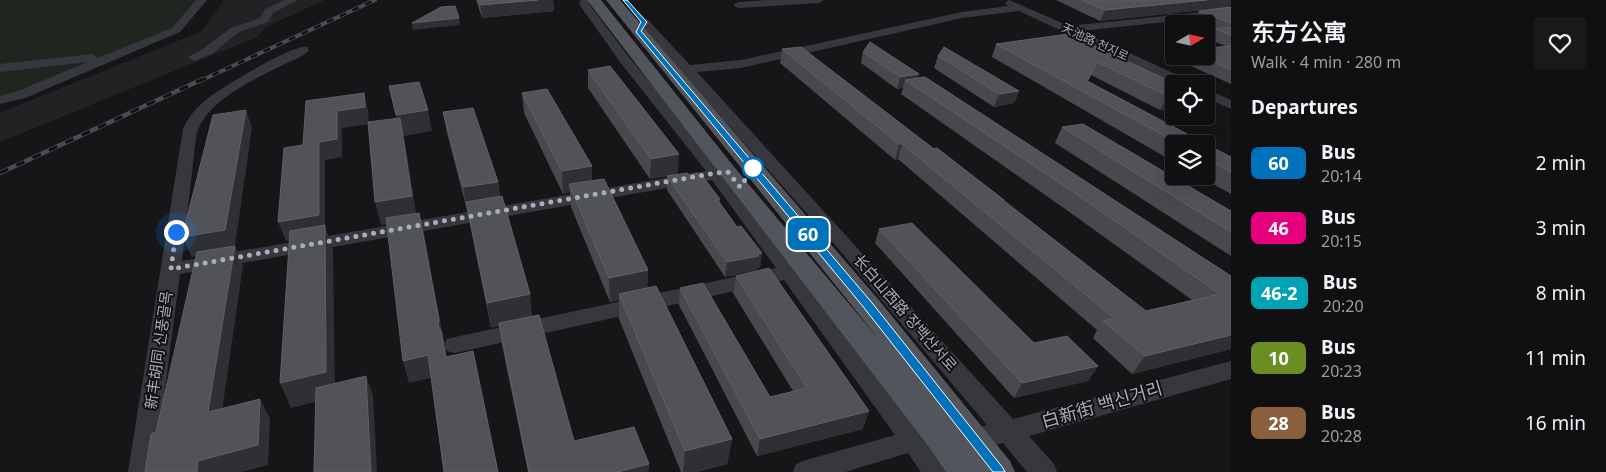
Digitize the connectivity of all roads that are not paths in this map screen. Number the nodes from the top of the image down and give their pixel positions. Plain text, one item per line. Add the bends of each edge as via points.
1 (202, 0) edge
2 (293, 0) edge
3 (586, 0) edge
4 (594, 0) edge
5 (613, 0) edge
6 (625, 0) edge
7 (819, 0) edge
8 (1004, 0) edge
9 (738, 5) dead end
10 (1021, 8) junction
11 (1231, 12) edge
12 (641, 27) junction
13 (1068, 29) junction
14 (302, 50) dead end
15 (113, 55) junction
16 (194, 57) dead end
17 (0, 68) edge
18 (679, 70) junction
19 (1167, 75) edge
20 (1215, 95) edge
21 (1231, 95) edge
22 (1215, 97) edge
23 (0, 100) edge
24 (1231, 105) edge
25 (722, 172) junction
26 (171, 269) junction
27 (790, 272) junction
28 (455, 345) dead end
29 (1231, 370) edge
30 (1009, 432) junction
31 (941, 437) junction
32 (973, 439) junction
33 (915, 441) junction
34 (141, 472) edge
35 (806, 472) edge
36 (937, 472) edge
37 (965, 472) edge
38 (998, 472) edge
39 (1044, 472) edge

1 - 15 street via 176,30
2 - 16 street via 269,11 264,20 235,30 208,51
3 - 25 street via 584,4 624,59
4 - 25 main road
5 - 12 main road, 长白山西路 장백산서로
6 - 12 main road
7 - 9 street
8 - 10 street, 天池路 천지로
10 - 13 street, 天池路 천지로
10 - 18 street via 962,15 741,64
11 - 13 street
12 - 18 main road, 长白山西路 장백산서로
13 - 19 street, 天池路 천지로
14 - 26 street, 新丰胡同 신풍골목 via 222,94 199,114 188,140
15 - 17 street
15 - 23 street via 20,95
18 - 30 street, 长白山西路 장백산서로 via 842,241
18 - 32 main road, 长白山西路 장백산서로
20 - 21 street
22 - 24 street
25 - 26 street
25 - 27 street
25 - 31 main road
26 - 34 street, 新丰胡同 신풍골목
27 - 28 street
27 - 33 street
29 - 30 street, 白新街 백신거리
30 - 32 street, 白新街 백신거리
30 - 39 street, 长白山西路 장백산서로
31 - 33 street
31 - 37 main road
32 - 38 main road, 长白山西路 장백산서로
33 - 35 street
33 - 36 street

